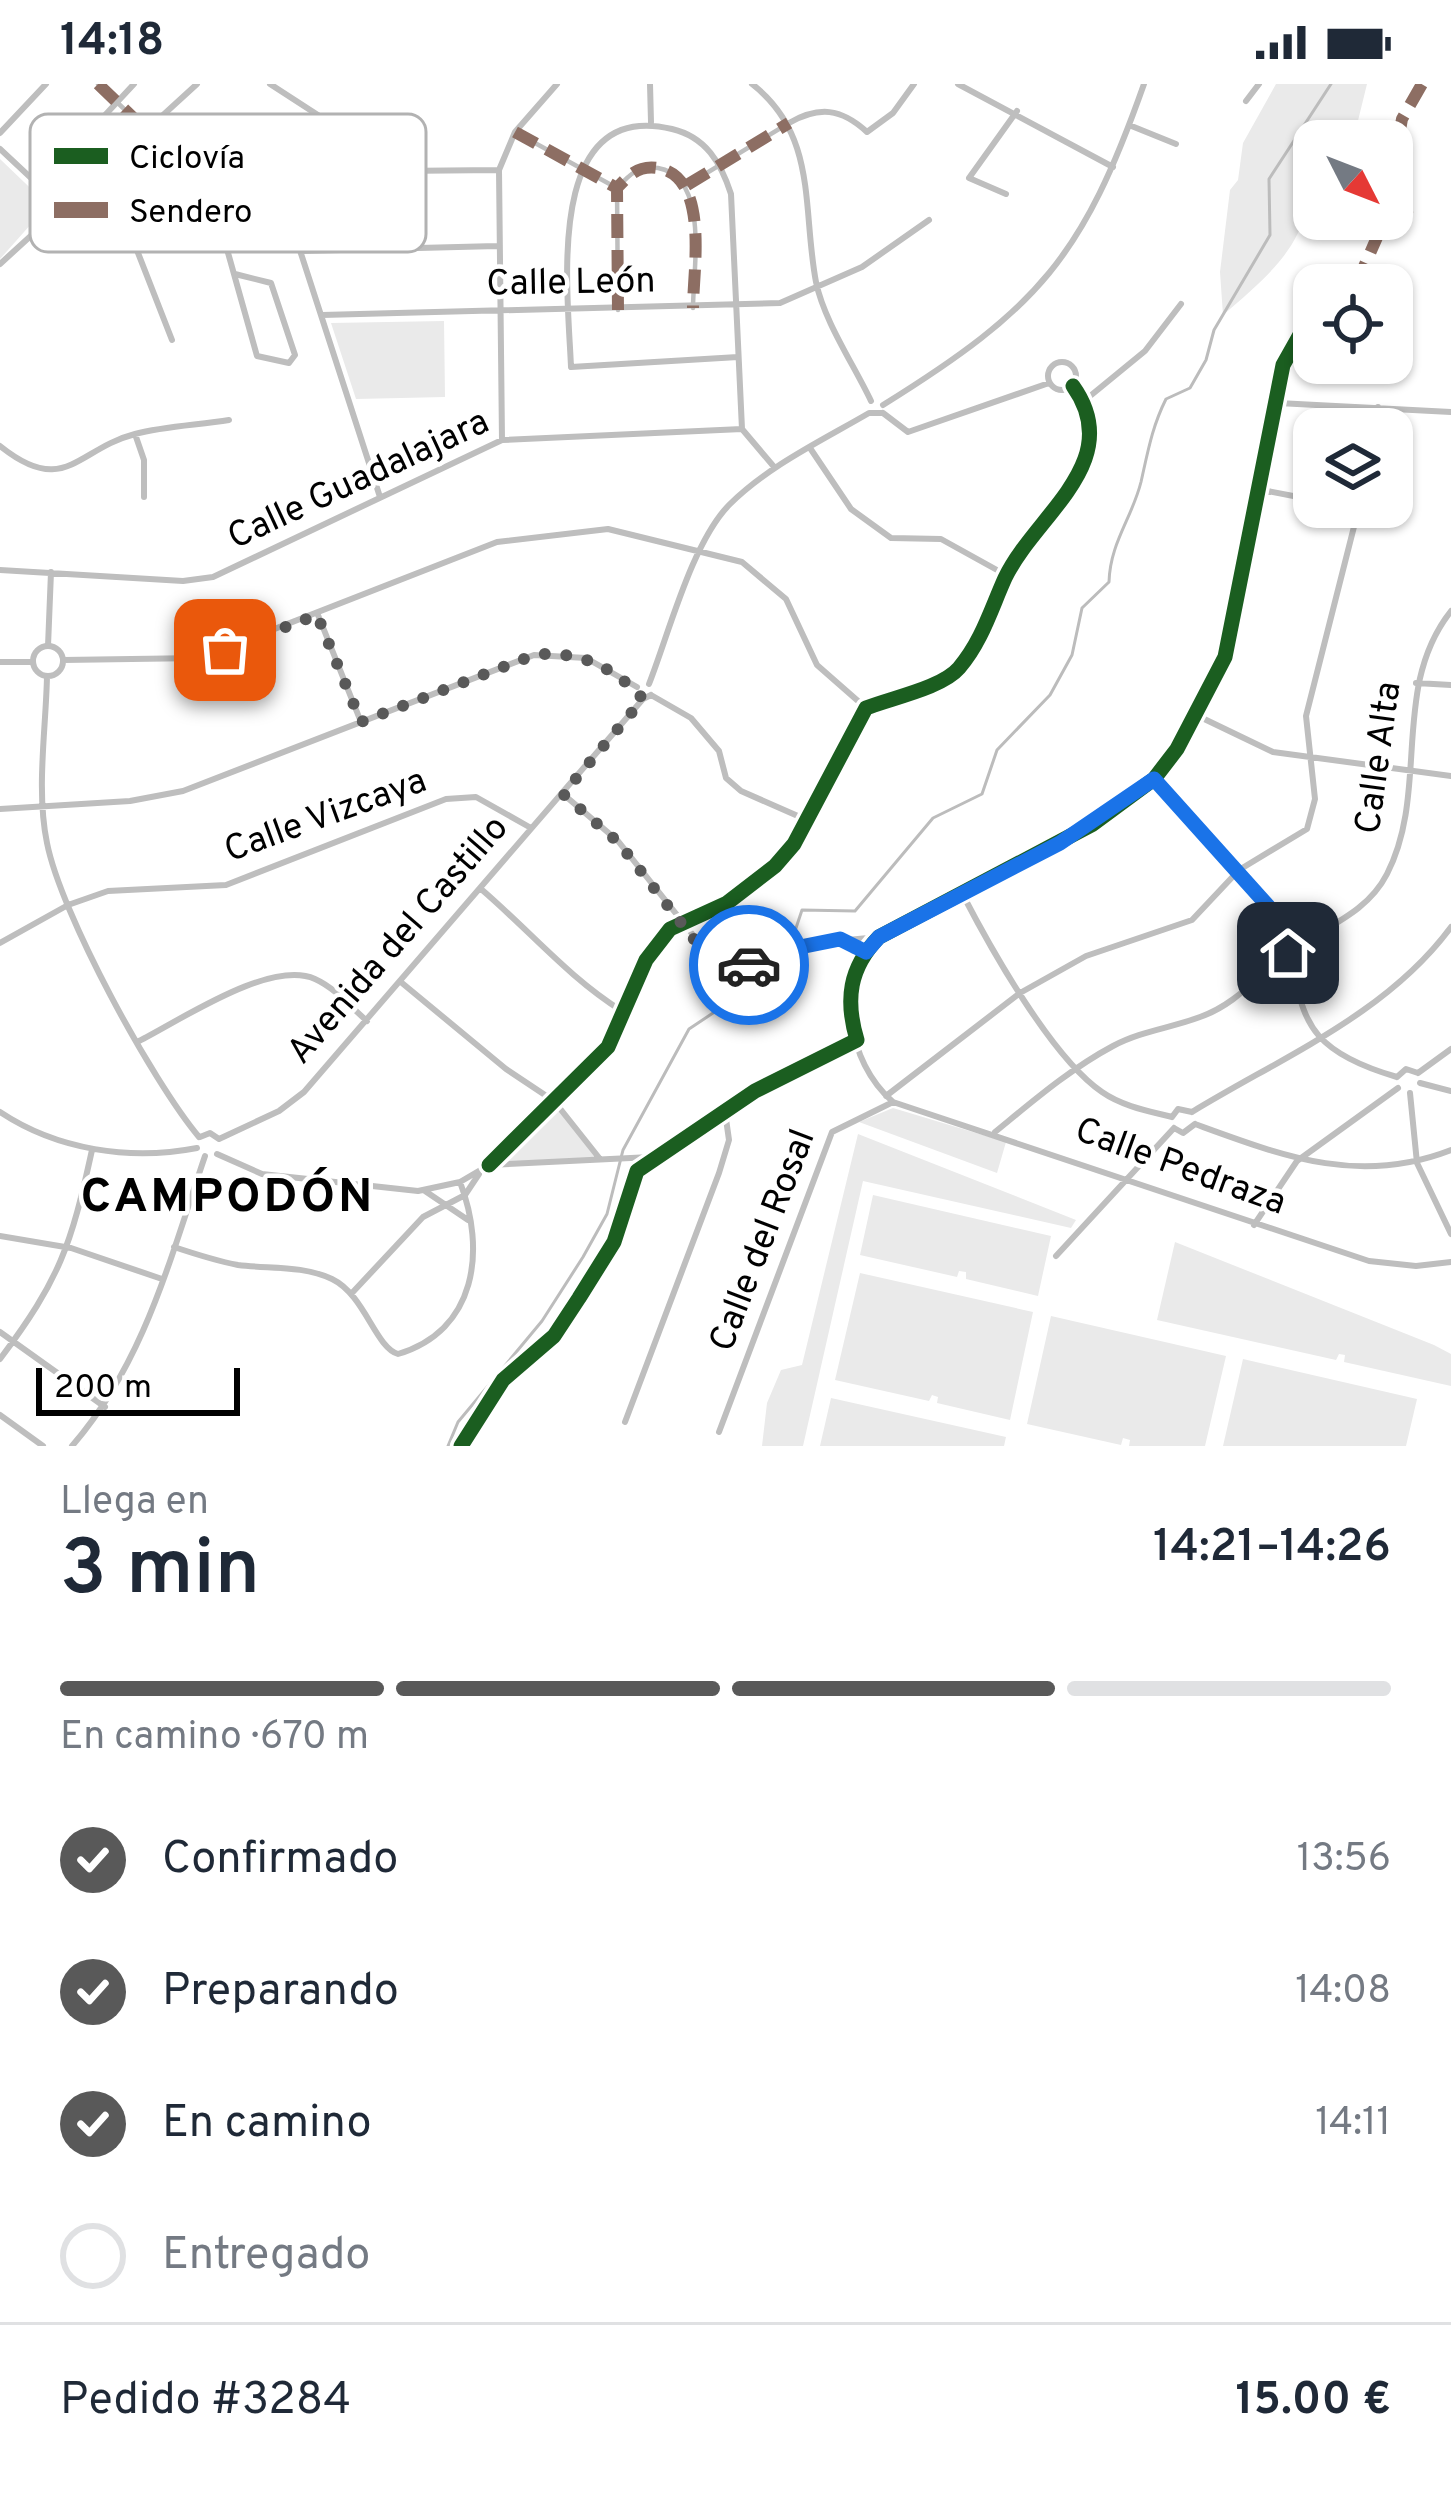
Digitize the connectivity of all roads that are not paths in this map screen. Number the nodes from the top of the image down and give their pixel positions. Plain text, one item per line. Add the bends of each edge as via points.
1 (46, 84) edge
2 (98, 84) edge
3 (134, 84) edge
4 (197, 84) edge
5 (270, 84) edge
6 (557, 84) edge
7 (650, 84) edge
8 (752, 84) edge
9 (914, 84) edge
10 (958, 84) edge
11 (1144, 84) edge
12 (1259, 84) edge
13 (1246, 101) dead end
14 (117, 102) junction
15 (1017, 111) junction
16 (106, 114) edge
17 (129, 114) edge
18 (161, 114) edge
19 (316, 114) edge
20 (789, 123) junction
21 (651, 124) junction
22 (1129, 125) junction
23 (515, 132) junction
24 (0, 134) edge
25 (1176, 143) dead end
26 (0, 149) edge
27 (722, 165) junction
28 (582, 167) junction
29 (1114, 167) junction
30 (499, 170) junction
31 (426, 171) edge
32 (30, 177) edge
33 (687, 185) junction
34 (617, 188) junction
35 (1006, 194) dead end
36 (929, 220) dead end
37 (30, 235) edge
38 (497, 246) junction
39 (426, 248) edge
40 (138, 252) edge
41 (228, 252) edge
42 (302, 252) edge
43 (0, 264) edge
44 (235, 274) junction
45 (816, 286) junction
46 (1181, 304) dead end
47 (736, 305) junction
48 (693, 308) junction
49 (618, 310) junction
50 (569, 312) junction
51 (499, 313) junction
52 (322, 315) junction
53 (172, 340) dead end
54 (738, 357) junction
55 (1281, 372) dead end
56 (1049, 383) junction
57 (1073, 386) junction
58 (872, 401) junction
59 (1084, 401) junction
60 (1278, 403) junction
61 (1378, 407) joint
62 (883, 409) junction
63 (1451, 412) edge
64 (869, 413) junction
65 (229, 420) dead end
66 (742, 429) junction
67 (135, 434) junction
68 (502, 440) junction
69 (0, 446) edge
70 (810, 448) junction
71 (775, 468) junction
72 (1262, 490) junction
73 (1293, 496) edge
74 (144, 497) dead end
75 (380, 498) junction
76 (1353, 528) edge
77 (702, 549) junction
78 (0, 570) edge
79 (51, 572) junction
80 (1006, 575) junction
81 (1451, 611) edge
82 (317, 615) junction
83 (48, 646) junction
84 (63, 660) junction
85 (0, 662) edge
86 (32, 662) junction
87 (47, 676) junction
88 (649, 683) junction
89 (1416, 683) junction
90 (1451, 685) edge
91 (637, 687) junction
92 (647, 697) junction
93 (866, 708) junction
94 (1198, 716) junction
95 (361, 722) junction
96 (1309, 759) junction
97 (1408, 774) junction
98 (1451, 776) edge
99 (1154, 779) junction
100 (563, 794) junction
101 (44, 804) junction
102 (0, 809) edge
103 (807, 820) junction
104 (531, 828) junction
105 (1239, 870) junction
106 (481, 889) junction
107 (963, 895) junction
108 (68, 905) junction
109 (681, 922) junction
110 (1451, 927) edge
111 (0, 943) edge
112 (862, 947) junction
113 (1288, 953) junction
114 (402, 983) junction
115 (1020, 993) junction
116 (623, 1012) junction
117 (368, 1021) junction
118 (1319, 1039) junction
119 (857, 1040) junction
120 (139, 1041) junction
121 (1451, 1048) edge
122 (1076, 1066) junction
123 (1396, 1077) junction
124 (1419, 1078) junction
125 (1398, 1088) junction
126 (1451, 1090) edge
127 (1410, 1093) junction
128 (890, 1099) junction
129 (554, 1101) junction
130 (0, 1112) edge
131 (725, 1112) junction
132 (1192, 1112) junction
133 (1172, 1117) junction
134 (1195, 1124) junction
135 (1174, 1128) junction
136 (995, 1132) junction
137 (200, 1137) junction
138 (219, 1139) junction
139 (197, 1148) junction
140 (92, 1150) junction
141 (1451, 1150) edge
142 (217, 1154) junction
143 (206, 1156) junction
144 (601, 1160) junction
145 (1297, 1161) junction
146 (1417, 1163) junction
147 (486, 1167) junction
148 (1127, 1176) junction
149 (460, 1182) junction
150 (442, 1187) junction
151 (423, 1190) junction
152 (465, 1195) junction
153 (435, 1196) junction
154 (448, 1204) junction
155 (423, 1217) junction
156 (470, 1223) junction
157 (1254, 1225) junction
158 (1451, 1234) edge
159 (0, 1236) edge
160 (70, 1247) junction
161 (174, 1247) junction
162 (1056, 1256) dead end
163 (1451, 1262) edge
164 (162, 1279) junction
165 (352, 1293) junction
166 (0, 1332) edge
167 (14, 1341) junction
168 (0, 1359) edge
169 (105, 1407) junction
170 (0, 1415) edge
171 (625, 1422) dead end
172 (719, 1432) dead end
173 (43, 1446) edge
174 (72, 1446) edge

1 - 24 street
2 - 14 street
3 - 14 street
4 - 18 street
5 - 19 street
6 - 23 street
7 - 21 street
8 - 20 street
9 - 20 street via 867,132 832,111
10 - 15 street
11 - 22 street
12 - 13 street
14 - 16 street
14 - 17 street
15 - 29 street
15 - 35 street via 969,178
20 - 27 street
20 - 45 street via 806,170
21 - 27 street via 681,131
21 - 28 street via 621,130
22 - 25 street
22 - 29 street
23 - 28 street
23 - 30 street
26 - 32 street
27 - 33 street
27 - 47 street via 731,194
28 - 34 street
28 - 50 street via 571,193
29 - 62 street via 1092,217 1027,301
30 - 31 street
30 - 38 street
33 - 34 street via 653,167 633,171
33 - 48 street
34 - 49 street
36 - 45 street, Calle León via 862,267
37 - 43 street
38 - 39 street
38 - 51 street
40 - 53 street
41 - 44 street
42 - 52 street
44 - 44 street via 257,356 289,363 295,355 271,283
45 - 47 street, Calle León via 780,303
45 - 58 street
46 - 59 street via 1145,350
47 - 48 street, Calle León
47 - 54 street
48 - 49 street, Calle León
49 - 50 street, Calle León
50 - 51 street, Calle León
50 - 54 street via 571,367
51 - 52 street, Calle León
51 - 68 street
52 - 75 street
54 - 66 street
55 - 60 street
56 - 57 street via 1060,391
56 - 57 street via 1048,371 1063,362 1076,374
56 - 62 street via 908,432
57 - 59 street
58 - 62 street
58 - 64 street
59 - 80 street via 1085,468
60 - 61 street
60 - 72 street
61 - 63 street
62 - 64 street
64 - 70 street
65 - 67 street
66 - 68 street, Calle Guadalajara
66 - 71 street
67 - 69 street via 65,470 46,470
67 - 74 street
68 - 75 street, Calle Guadalajara
70 - 71 street
70 - 80 street via 851,509 891,538 941,539
71 - 77 street via 726,508
72 - 73 street
72 - 94 street via 1225,658
75 - 79 street, Calle Guadalajara via 213,577
76 - 96 street via 1306,716
77 - 82 street via 608,529 563,530 497,542
77 - 88 street
77 - 93 street via 742,562 786,599 818,665
78 - 79 street, Calle Guadalajara
79 - 83 street
80 - 93 street via 993,615 956,672
81 - 89 street, Calle Alta
82 - 84 street via 200,658
82 - 95 street
83 - 84 street
83 - 86 street
84 - 87 street
85 - 86 street
86 - 87 street
87 - 101 street
88 - 91 street
88 - 92 street
89 - 90 street
89 - 97 street, Calle Alta
91 - 92 street
91 - 95 street via 586,658 534,655
92 - 100 street, Avenida del Castillo
92 - 103 street via 692,718 741,791
93 - 103 street
94 - 96 street via 1273,752
94 - 99 street
95 - 101 street via 171,794
96 - 97 street
96 - 105 street, Calle del Rosal via 1315,799 1307,829
97 - 98 street
97 - 113 street, Calle Alta via 1386,876 1346,919
99 - 105 street
99 - 107 street via 1093,824
100 - 104 street, Avenida del Castillo
100 - 109 street via 618,842
101 - 102 street
101 - 108 street via 46,839
103 - 109 street via 751,887
104 - 106 street, Avenida del Castillo
104 - 108 street, Calle Vizcaya via 476,797 446,799 226,885 129,887
105 - 113 street via 1268,906
105 - 115 street, Calle del Rosal via 1192,920 1086,956
106 - 114 street, Avenida del Castillo
106 - 116 street via 550,947 576,982
107 - 112 street
107 - 115 street
108 - 111 street, Calle Vizcaya
108 - 120 street
109 - 112 street via 704,952 727,965 840,939
109 - 116 street via 646,960
110 - 118 street via 1407,976
112 - 119 street via 849,1001
113 - 118 street via 1294,992
113 - 122 street, Calle Alta via 1229,1004 1119,1042
114 - 117 street, Avenida del Castillo
114 - 129 street
115 - 122 street
115 - 128 street, Calle del Rosal
116 - 129 street via 608,1047
117 - 120 street via 315,979 292,973 266,977
117 - 138 street, Avenida del Castillo via 288,1106
118 - 123 street via 1356,1065
118 - 132 street
119 - 128 street
119 - 131 street
120 - 137 street via 172,1105
121 - 124 street
122 - 133 street via 1101,1091
122 - 136 street, Calle Alta
123 - 124 street via 1406,1069
123 - 125 street
124 - 126 street
124 - 127 street
125 - 127 street
125 - 145 street
127 - 146 street
128 - 136 street, Calle Pedraza
128 - 172 street, Calle del Rosal via 832,1132
129 - 144 street
129 - 147 street
130 - 140 street
131 - 144 street via 670,1151
131 - 171 street via 729,1140 719,1173
132 - 133 street
132 - 134 street
133 - 135 street
134 - 135 street via 1188,1132
134 - 145 street
135 - 148 street
136 - 148 street, Calle Pedraza
137 - 138 street
137 - 139 street
138 - 142 street
139 - 140 street via 150,1155
139 - 143 street
140 - 160 street
141 - 146 street
142 - 143 street
142 - 151 street via 262,1174
143 - 161 street
144 - 147 street
145 - 146 street via 1381,1170
145 - 157 street
146 - 158 street
147 - 149 street
147 - 152 street
148 - 157 street, Calle Pedraza
148 - 162 street
149 - 150 street
149 - 152 street
150 - 151 street
150 - 153 street
151 - 153 street
152 - 154 street
152 - 156 street
153 - 154 street
153 - 155 street
154 - 155 street
154 - 156 street
155 - 165 street
156 - 165 street via 475,1268 467,1298 429,1342 398,1354 384,1346
157 - 163 street, Calle Pedraza via 1369,1261
159 - 160 street
160 - 164 street
160 - 167 street
161 - 164 street
161 - 165 street via 316,1274
164 - 169 street via 143,1340
166 - 167 street
167 - 168 street
167 - 169 street
169 - 174 street
170 - 173 street

